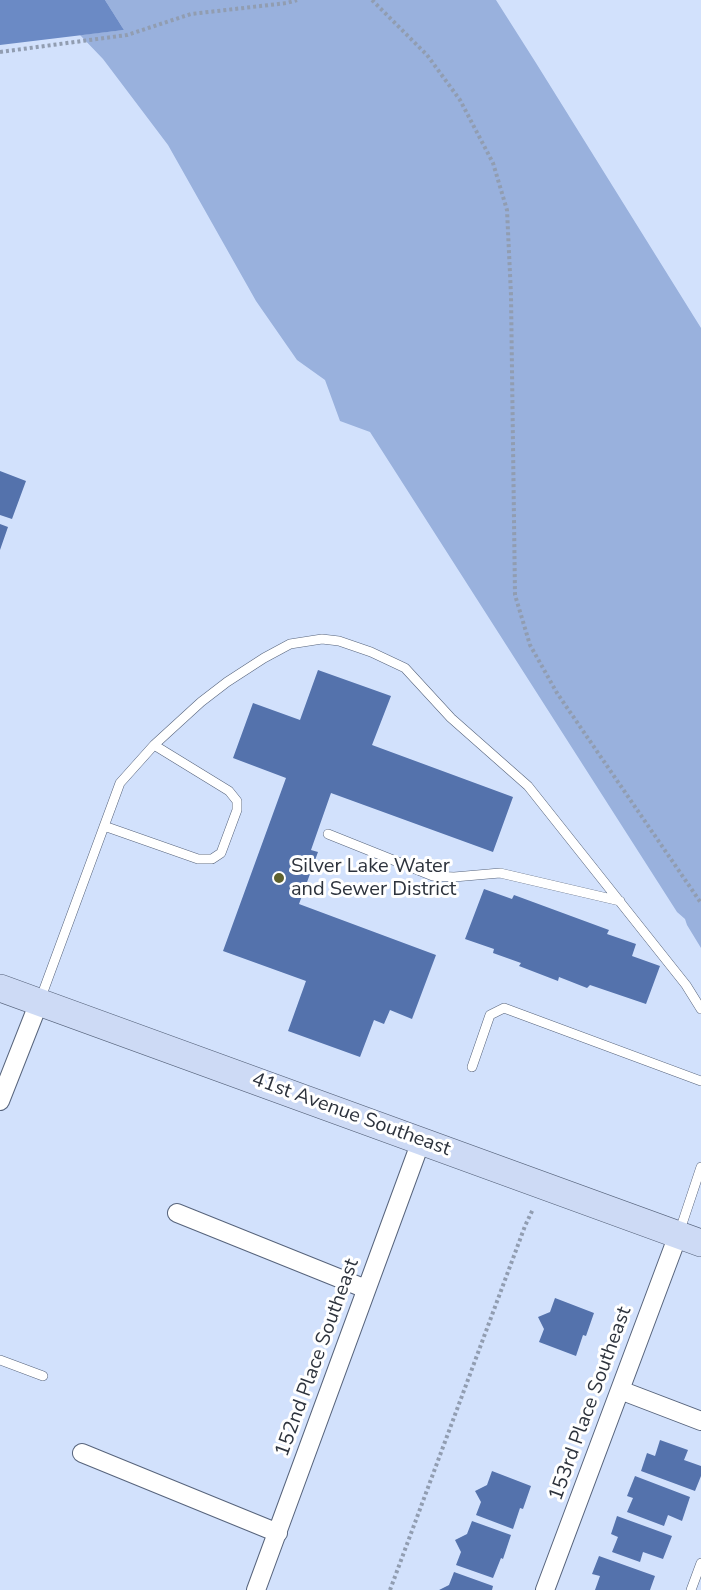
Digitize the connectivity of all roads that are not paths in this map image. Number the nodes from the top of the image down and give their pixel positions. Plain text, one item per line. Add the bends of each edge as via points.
1 (154, 744) junction
2 (104, 826) junction
3 (328, 834) dead end
4 (620, 901) junction
5 (0, 988) edge
6 (39, 1002) junction
7 (701, 1009) edge
8 (472, 1067) dead end
9 (701, 1081) edge
10 (0, 1101) edge
11 (421, 1141) junction
12 (701, 1167) edge
13 (177, 1213) dead end
14 (690, 1239) edge
15 (366, 1289) junction
16 (0, 1360) edge
17 (43, 1376) dead end
18 (620, 1389) junction
19 (701, 1420) edge
20 (82, 1453) dead end
21 (278, 1533) junction
22 (701, 1563) edge
23 (256, 1590) edge
24 (545, 1590) edge
25 (691, 1590) edge

1 - 2 lane via 120,783
1 - 2 lane via 229,791 237,801 221,853 212,859 198,859
1 - 4 lane via 227,682 290,644 322,639 371,652 405,668 451,718 528,786
2 - 6 lane
3 - 4 lane via 433,876 500,873
4 - 7 lane
5 - 6 street, 41st Avenue Southeast
6 - 10 street
6 - 11 street, 41st Avenue Southeast
8 - 9 lane via 490,1015 504,1008
11 - 14 street, 41st Avenue Southeast
11 - 15 street, 152nd Place Southeast
12 - 14 lane
13 - 15 street
14 - 18 street, 153rd Place Southeast
15 - 21 street, 152nd Place Southeast
16 - 17 lane
18 - 19 street
18 - 24 street, 153rd Place Southeast
20 - 21 street
21 - 23 street, 152nd Place Southeast
22 - 25 lane

